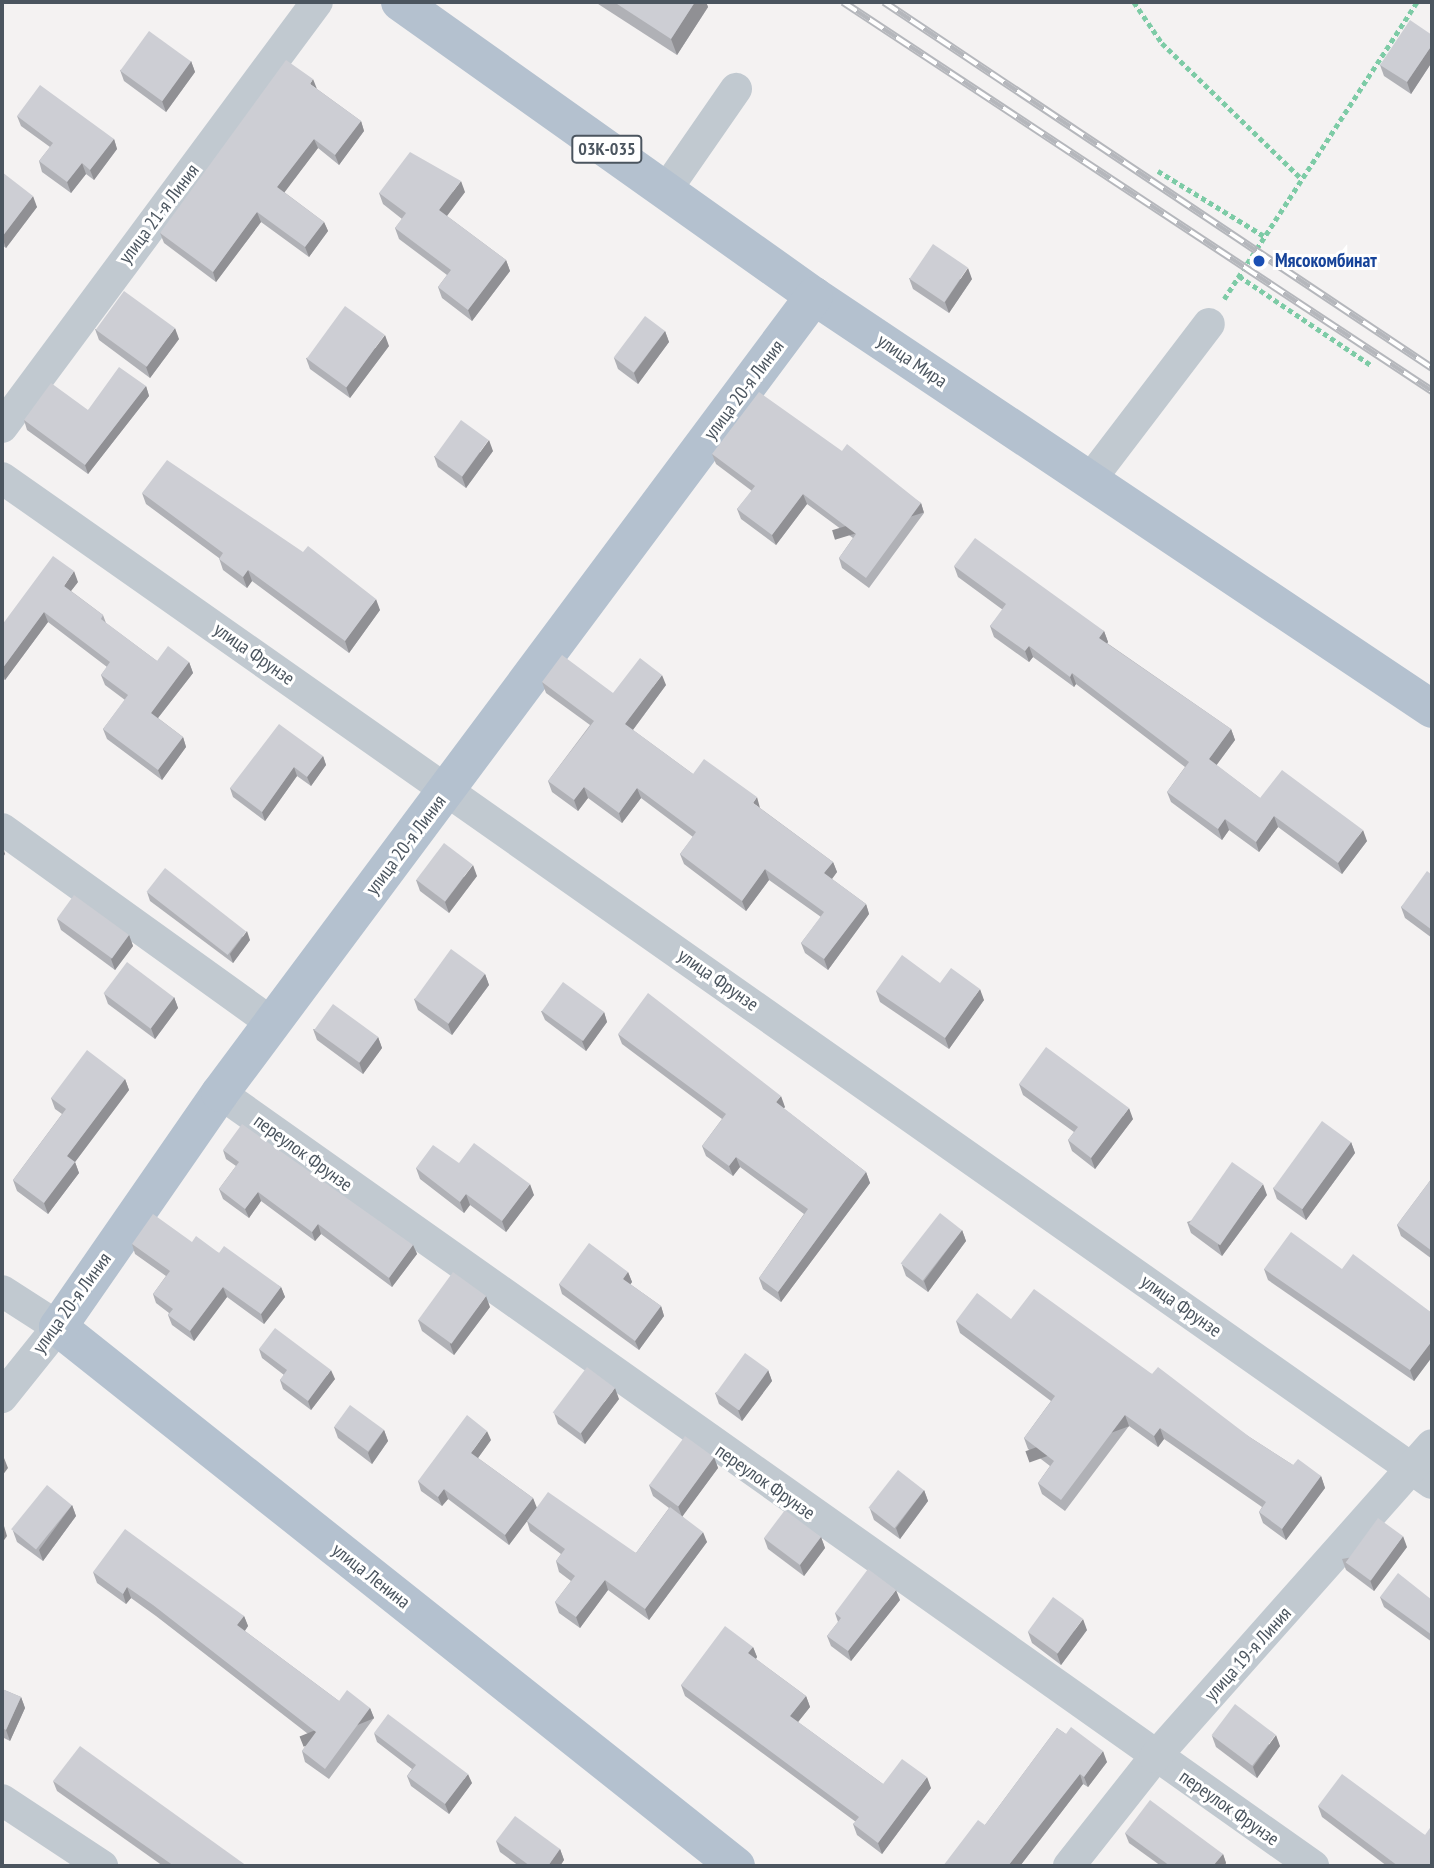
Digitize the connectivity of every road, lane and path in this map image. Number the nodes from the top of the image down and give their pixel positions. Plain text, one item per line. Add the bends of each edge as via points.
1 (317, 2) edge
2 (400, 2) edge
3 (1134, 2) edge
4 (1417, 2) edge
5 (736, 89) dead end
6 (1158, 172) dead end
7 (1302, 179) junction
8 (666, 190) junction
9 (1264, 236) junction
10 (1239, 276) junction
11 (814, 296) junction
12 (1217, 312) joint
13 (1371, 365) dead end
14 (2, 427) edge
15 (2, 478) edge
16 (1090, 480) junction
17 (1432, 709) edge
18 (448, 789) junction
19 (2, 829) edge
20 (273, 1024) junction
21 (220, 1093) junction
22 (2, 1291) edge
23 (58, 1327) junction
24 (2, 1397) edge
25 (1432, 1445) edge
26 (1423, 1477) edge
27 (1155, 1757) junction
28 (2, 1800) edge
29 (102, 1866) edge
30 (736, 1866) edge
31 (1069, 1866) edge
32 (1313, 1866) edge

1 - 14 street, улица 21-я Линия
2 - 8 main road, улица Мира / 03К-035
3 - 7 path via 1162,43
4 - 7 path
5 - 8 street
6 - 9 path
7 - 9 path
8 - 11 main road, улица Мира / 03К-035
9 - 10 path
10 - 12 path
10 - 13 path
11 - 16 main road, улица Мира
11 - 18 main road, улица 20-я Линия
12 - 16 street
15 - 18 street, улица Фрунзе
16 - 17 main road, улица Мира
18 - 20 main road, улица 20-я Линия
18 - 26 street, улица Фрунзе
19 - 20 street
20 - 21 main road, улица 20-я Линия
21 - 23 main road, улица 20-я Линия
21 - 27 street, переулок Фрунзе
22 - 23 street, улица Ленина
23 - 24 street, улица 20-я Линия
23 - 30 main road, улица Ленина
25 - 26 street, улица 19-я Линия
26 - 27 street, улица 19-я Линия
27 - 31 street, улица 19-я Линия
27 - 32 street, переулок Фрунзе
28 - 29 street

